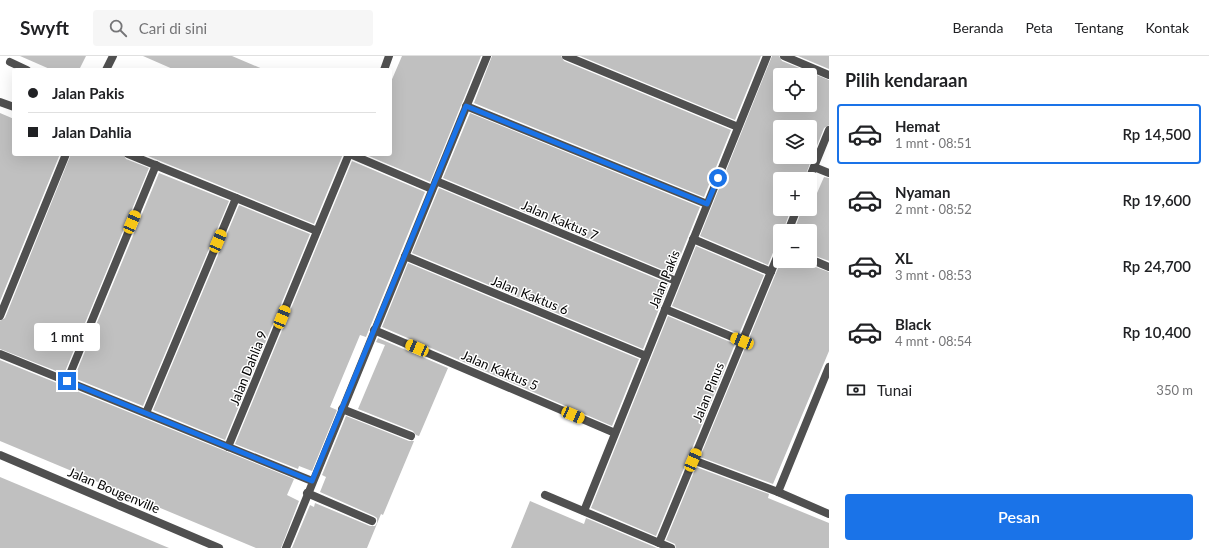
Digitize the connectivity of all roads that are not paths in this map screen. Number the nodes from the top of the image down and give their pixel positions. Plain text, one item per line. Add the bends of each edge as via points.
1 (112, 56) edge
2 (390, 56) edge
3 (487, 56) edge
4 (566, 56) edge
5 (767, 56) edge
6 (784, 56) edge
7 (10, 62) dead end
8 (23, 68) edge
9 (107, 68) edge
10 (385, 68) edge
11 (829, 75) edge
12 (0, 102) edge
13 (12, 106) edge
14 (466, 106) junction
15 (738, 127) junction
16 (829, 130) edge
17 (65, 156) edge
18 (133, 156) edge
19 (349, 156) edge
20 (355, 156) edge
21 (156, 165) junction
22 (814, 166) junction
23 (812, 172) edge
24 (829, 173) edge
25 (436, 181) junction
26 (432, 189) junction
27 (236, 198) junction
28 (707, 204) junction
29 (317, 231) junction
30 (693, 239) junction
31 (404, 256) junction
32 (817, 262) edge
33 (773, 267) edge
34 (829, 267) edge
35 (771, 272) junction
36 (676, 282) junction
37 (665, 309) junction
38 (0, 316) edge
39 (374, 330) junction
40 (742, 341) junction
41 (0, 354) edge
42 (646, 356) junction
43 (829, 367) edge
44 (67, 381) junction
45 (342, 410) junction
46 (146, 413) junction
47 (615, 433) junction
48 (411, 436) dead end
49 (228, 447) junction
50 (0, 455) edge
51 (693, 460) junction
52 (312, 481) junction
53 (778, 492) junction
54 (307, 493) junction
55 (545, 495) dead end
56 (584, 511) junction
57 (829, 514) edge
58 (372, 520) dead end
59 (659, 543) junction
60 (219, 548) edge
61 (286, 548) edge
62 (671, 548) edge

1 - 9 street
2 - 10 street
3 - 14 street
4 - 15 street
5 - 15 street, Jalan Pakis
6 - 11 street
7 - 8 street
12 - 13 street
14 - 25 street
14 - 28 street
15 - 28 street, Jalan Pakis
16 - 22 street
17 - 38 street
18 - 21 street
19 - 29 street, Jalan Dahlia 9
20 - 26 street
21 - 27 street
21 - 44 street
22 - 23 street
22 - 24 street
25 - 26 street
25 - 36 street, Jalan Kaktus 7
26 - 31 street
27 - 29 street
27 - 46 street
28 - 30 street, Jalan Pakis
29 - 49 street, Jalan Dahlia 9
30 - 35 street
30 - 36 street, Jalan Pakis
31 - 39 street
31 - 42 street, Jalan Kaktus 6
32 - 34 street
33 - 35 street, Jalan Pinus
35 - 40 street, Jalan Pinus
36 - 37 street, Jalan Pakis
37 - 40 street
37 - 42 street, Jalan Pakis
39 - 45 street
39 - 47 street, Jalan Kaktus 5
40 - 51 street, Jalan Pinus
41 - 44 street
42 - 47 street, Jalan Pakis
43 - 53 street
44 - 46 street
45 - 48 street
45 - 52 street
46 - 49 street
47 - 56 street, Jalan Pakis
49 - 52 street
50 - 60 street, Jalan Bougenville
51 - 53 street
51 - 59 street, Jalan Pinus
52 - 54 street
53 - 57 street
54 - 58 street
54 - 61 street
55 - 56 street
56 - 59 street
59 - 62 street

